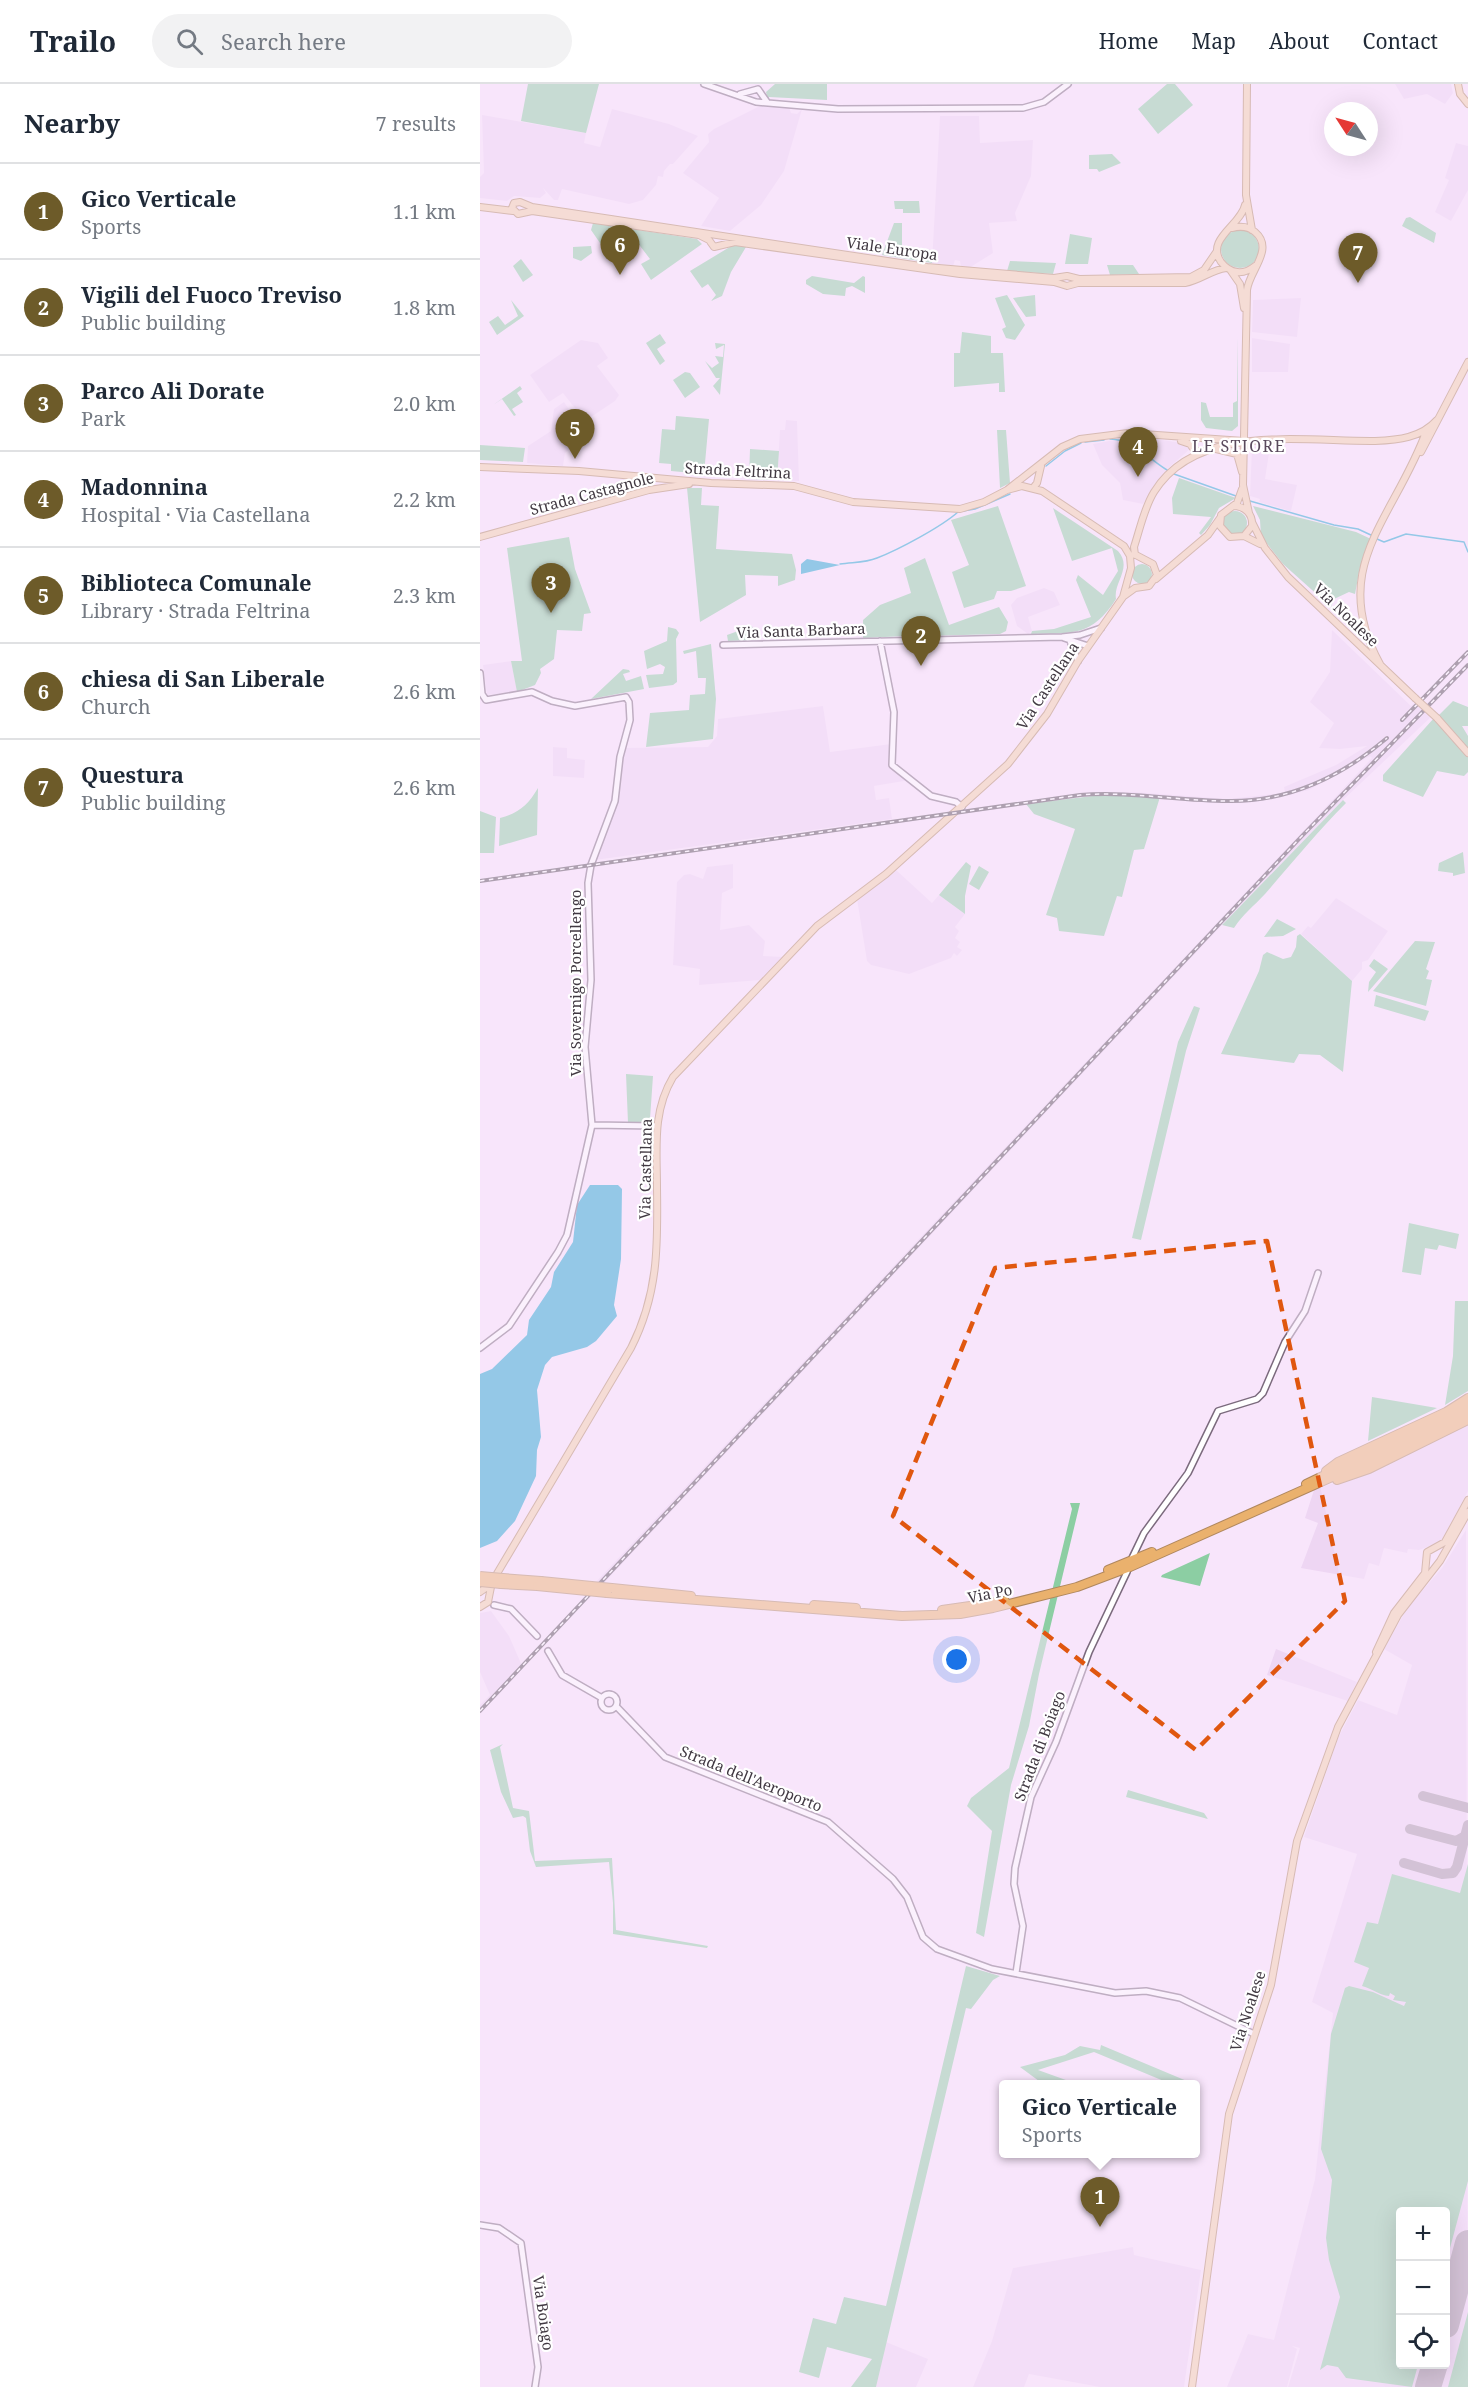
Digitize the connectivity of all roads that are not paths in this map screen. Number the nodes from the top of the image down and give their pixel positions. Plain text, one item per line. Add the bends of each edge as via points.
1 (704, 84) edge
2 (1068, 84) edge
3 (1247, 84) edge
4 (1458, 84) edge
5 (752, 90) junction
6 (734, 93) junction
7 (763, 96) junction
8 (750, 99) junction
9 (758, 102) junction
10 (772, 103) junction
11 (1468, 104) edge
12 (1246, 195) junction
13 (480, 205) edge
14 (513, 208) junction
15 (523, 208) junction
16 (1232, 228) junction
17 (1252, 230) junction
18 (1217, 251) junction
19 (1258, 264) junction
20 (1228, 269) junction
21 (1065, 279) junction
22 (1246, 360) junction
23 (1468, 362) edge
24 (1461, 375) junction
25 (1468, 380) edge
26 (1163, 436) junction
27 (1426, 436) junction
28 (1198, 440) junction
29 (1389, 440) junction
30 (1410, 440) junction
31 (1244, 441) junction
32 (1193, 447) junction
33 (1205, 450) junction
34 (1417, 452) junction
35 (1414, 462) junction
36 (1043, 463) junction
37 (480, 466) edge
38 (1027, 476) junction
39 (1243, 476) junction
40 (711, 483) junction
41 (1033, 484) junction
42 (1243, 485) junction
43 (1007, 490) junction
44 (1232, 507) junction
45 (1249, 513) junction
46 (1221, 515) junction
47 (1252, 522) junction
48 (1225, 534) junction
49 (1208, 535) junction
50 (1244, 536) junction
51 (480, 537) edge
52 (1124, 546) junction
53 (1265, 548) junction
54 (1135, 555) junction
55 (1145, 560) junction
56 (1153, 564) junction
57 (1131, 568) junction
58 (1169, 568) junction
59 (1130, 576) junction
60 (1156, 579) junction
61 (1140, 587) junction
62 (1123, 597) junction
63 (1101, 628) junction
64 (1364, 633) junction
65 (1080, 635) junction
66 (1062, 637) junction
67 (880, 641) junction
68 (1070, 641) junction
69 (1358, 643) junction
70 (1089, 644) junction
71 (723, 645) dead end
72 (1078, 661) junction
73 (1380, 664) junction
74 (480, 673) edge
75 (1468, 753) edge
76 (962, 807) junction
77 (592, 1125) junction
78 (656, 1126) junction
79 (1318, 1273) dead end
80 (480, 1348) edge
81 (1468, 1398) edge
82 (1468, 1406) edge
83 (1468, 1412) edge
84 (1468, 1420) edge
85 (1311, 1484) junction
86 (1468, 1500) edge
87 (1468, 1512) edge
88 (1433, 1548) junction
89 (1442, 1556) junction
90 (1132, 1558) dead end
91 (1426, 1561) junction
92 (1435, 1564) junction
93 (1127, 1572) dead end
94 (480, 1576) edge
95 (499, 1581) junction
96 (480, 1582) edge
97 (480, 1592) edge
98 (484, 1603) edge
99 (537, 1636) dead end
100 (548, 1651) dead end
101 (1375, 1656) junction
102 (602, 1698) junction
103 (616, 1706) junction
104 (1016, 1973) junction
105 (1254, 2034) junction
106 (480, 2225) edge
107 (535, 2387) edge
108 (1192, 2387) edge

1 - 6 street
2 - 10 street via 1040,103 1011,109 885,111
3 - 12 main road
4 - 11 main road
5 - 6 street
5 - 7 street via 759,90
5 - 8 street
6 - 8 street
7 - 9 street
7 - 10 street
8 - 9 street
9 - 10 street
12 - 16 main road via 1242,215
12 - 17 main road
13 - 14 main road, Viale Europa
14 - 15 main road, Viale Europa via 518,214
14 - 15 main road, Viale Europa via 518,202
15 - 21 main road, Viale Europa via 960,274
16 - 17 main road
16 - 18 main road via 1221,237
17 - 19 main road via 1263,247
18 - 20 main road
18 - 21 main road, Viale Europa via 1201,272 1181,279
19 - 20 main road via 1245,272
19 - 22 main road via 1248,284
20 - 21 main road via 1213,270 1185,283 1071,285
20 - 22 main road via 1242,292
22 - 31 main road, Via Noalese
23 - 24 main road
24 - 25 street
24 - 27 main road
26 - 28 main road, Strada Feltrina
26 - 32 main road
26 - 36 main road, Strada Feltrina via 1123,433 1080,439 1062,447
27 - 29 main road
27 - 30 main road
27 - 34 main road
27 - 35 main road
28 - 31 main road, Strada Feltrina
28 - 32 main road
29 - 30 main road
29 - 31 main road
30 - 34 main road
31 - 33 main road
31 - 39 main road, Via Noalese
32 - 33 main road
33 - 39 main road via 1237,454
33 - 54 main road via 1174,470 1156,490 1134,547
34 - 35 main road
35 - 64 main road via 1371,543 1361,571 1358,597
36 - 38 main road, Strada Feltrina
36 - 41 main road
37 - 40 main road, Strada Feltrina
38 - 41 main road
38 - 41 main road
38 - 43 main road, Strada Feltrina
39 - 42 main road, Via Noalese
40 - 43 main road, Strada Feltrina via 794,486 853,502 953,508 975,506
40 - 51 main road, Strada Castagnole via 649,490
41 - 43 main road, Strada Feltrina
41 - 52 main road
42 - 44 main road, Via Noalese via 1239,501
42 - 45 main road, Via Noalese
44 - 45 main road via 1242,507
44 - 46 main road, Via Noalese
45 - 47 main road, Via Noalese
46 - 48 main road via 1220,526
46 - 49 main road, Via Castellana
47 - 50 main road
47 - 53 main road, Via Noalese
48 - 49 main road, Via Noalese
48 - 50 main road, Via Noalese
49 - 58 main road, Via Castellana
50 - 53 main road, Via Noalese
52 - 54 main road
52 - 57 main road
53 - 69 main road, Via Noalese via 1288,577
54 - 55 main road
55 - 56 main road
55 - 57 main road
56 - 58 main road
56 - 60 main road
57 - 59 main road, Via Castellana
58 - 60 main road, Via Castellana
59 - 61 main road
59 - 62 main road, Via Castellana
60 - 61 main road, Via Castellana via 1149,586
61 - 62 main road, Via Castellana
62 - 63 main road, Via Castellana
63 - 65 street, Via Santa Barbara
63 - 70 main road, Via Castellana
64 - 69 main road
64 - 73 main road
65 - 66 street, Via Santa Barbara
65 - 70 street
66 - 67 street, Via Santa Barbara
66 - 68 street
67 - 71 street, Via Santa Barbara
67 - 76 street, Via Santa Barbara via 894,712 891,765 931,796
68 - 70 street
68 - 72 street
69 - 73 main road, Via Noalese
70 - 72 main road, Via Castellana
72 - 76 main road, Via Castellana via 1036,729 1008,764
73 - 75 main road, Via Noalese, bridge
74 - 77 street, Via Sovernigo Porcellengo via 486,700 532,692 575,706 626,697 630,711 615,801 588,883 591,980 585,1047
76 - 78 main road, Via Castellana via 886,874 817,926 694,1053 667,1087
77 - 78 street
77 - 80 street, Via Sovernigo Porcellengo via 563,1244 509,1326
78 - 95 main road, Via Castellana via 656,1261 649,1309 631,1348
79 - 90 street via 1305,1311 1285,1342 1263,1393 1257,1399 1218,1411 1188,1473 1145,1530
81 - 85 highway via 1338,1462
82 - 85 highway, Via Po
83 - 85 highway, Via Po
84 - 85 highway via 1369,1469
85 - 95 highway, Via Po, bridge via 1083,1580 983,1605 935,1610 864,1609
86 - 88 main road via 1446,1541
87 - 89 main road
88 - 89 main road
88 - 91 main road via 1426,1553
89 - 92 main road
91 - 92 main road
91 - 101 main road, Via Noalese via 1425,1574 1394,1613
92 - 101 main road, Via Noalese via 1400,1612
93 - 104 street, Strada di Boiago via 1089,1652 1031,1797 1015,1876 1023,1926
94 - 95 highway, Via Po, bridge
95 - 96 highway, Via Po, bridge
95 - 97 main road
95 - 98 main road
97 - 98 main road
98 - 99 street via 506,1606
100 - 102 street, Strada dell'Aeroporto via 562,1675
101 - 105 main road, Via Noalese via 1331,1743 1297,1841 1271,1985
102 - 103 street, Strada dell'Aeroporto via 613,1696
102 - 103 street, Strada dell'Aeroporto via 605,1709
103 - 104 street, Strada dell'Aeroporto via 665,1757 828,1822 893,1879 907,1897 930,1944 970,1963
104 - 105 street, Strada dell'Aeroporto via 1115,1993 1146,1991 1180,1998
105 - 108 main road, Via Noalese via 1229,2114
106 - 107 street, Via Boiago via 499,2228 521,2243 538,2367

